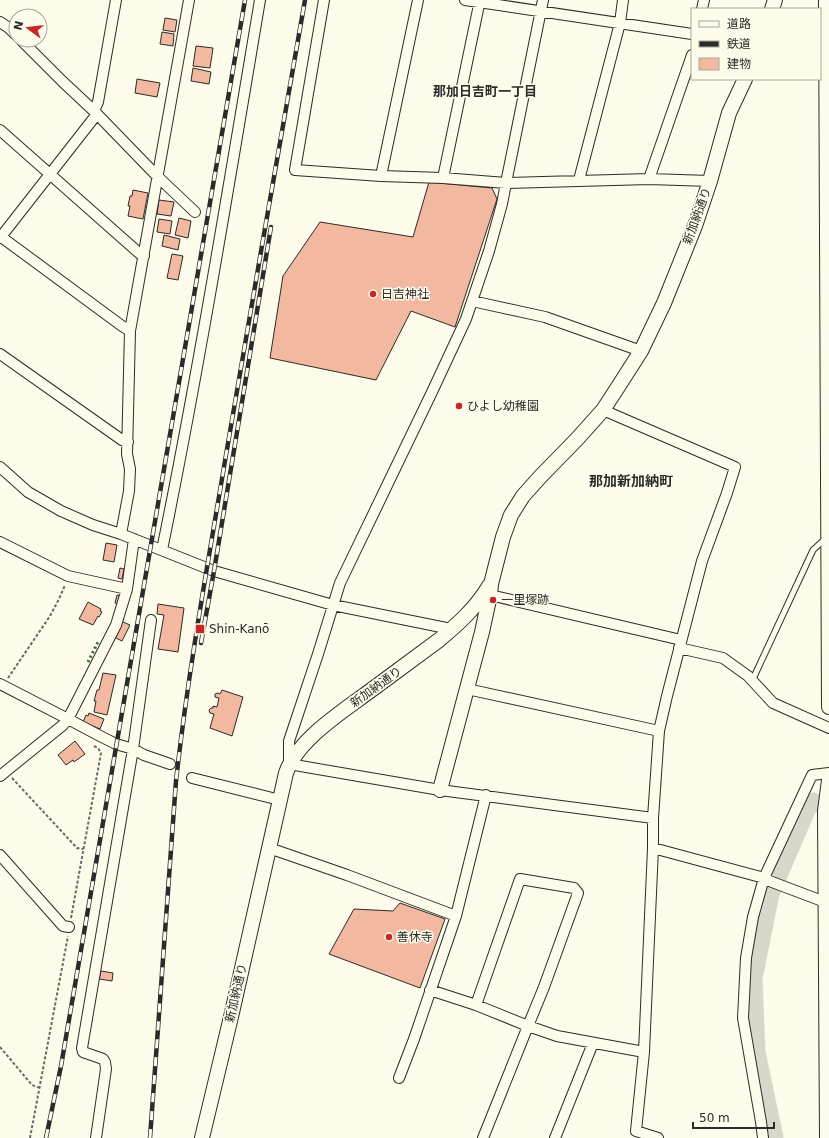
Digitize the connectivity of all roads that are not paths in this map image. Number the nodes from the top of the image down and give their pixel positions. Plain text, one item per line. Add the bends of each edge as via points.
1 (104, 0) edge
2 (189, 0) edge
3 (260, 0) edge
4 (324, 0) edge
5 (418, 0) edge
6 (465, 0) edge
7 (542, 0) edge
8 (623, 0) edge
9 (826, 0) edge
10 (480, 1) edge
11 (115, 2) edge
12 (540, 11) junction
13 (620, 23) junction
14 (691, 34) edge
15 (29, 48) edge
16 (691, 58) edge
17 (745, 80) edge
18 (96, 113) junction
19 (0, 130) edge
20 (50, 174) junction
21 (381, 176) junction
22 (158, 177) junction
23 (443, 178) junction
24 (649, 179) junction
25 (579, 180) junction
26 (710, 181) junction
27 (506, 183) junction
28 (195, 212) dead end
29 (0, 237) edge
30 (144, 256) junction
31 (472, 300) junction
32 (130, 331) junction
33 (641, 351) junction
34 (0, 354) edge
35 (603, 410) junction
36 (128, 442) junction
37 (0, 467) edge
38 (121, 534) junction
39 (828, 536) edge
40 (134, 539) junction
41 (0, 542) edge
42 (162, 550) junction
43 (127, 589) junction
44 (490, 590) junction
45 (333, 605) junction
46 (151, 620) dead end
47 (452, 629) junction
48 (680, 644) junction
49 (752, 681) junction
50 (2, 685) edge
51 (467, 689) junction
52 (829, 707) edge
53 (68, 719) junction
54 (829, 728) edge
55 (659, 731) junction
56 (133, 749) junction
57 (170, 764) dead end
58 (289, 764) junction
59 (829, 773) edge
60 (3, 774) edge
61 (192, 778) dead end
62 (829, 780) edge
63 (440, 790) junction
64 (486, 795) junction
65 (280, 800) junction
66 (827, 810) edge
67 (653, 818) junction
68 (269, 848) junction
69 (653, 848) junction
70 (0, 854) edge
71 (768, 880) junction
72 (827, 902) edge
73 (456, 916) junction
74 (69, 927) dead end
75 (430, 990) junction
76 (476, 1005) junction
77 (528, 1026) junction
78 (593, 1043) junction
79 (644, 1052) junction
80 (399, 1078) dead end
81 (635, 1134) edge
82 (96, 1138) edge
83 (202, 1138) edge
84 (483, 1138) edge
85 (555, 1138) edge
86 (658, 1138) edge
87 (763, 1138) edge
88 (827, 1138) edge

1 - 11 street
2 - 22 street
3 - 42 street via 221,233
4 - 21 street via 295,170
5 - 21 street
6 - 10 street
7 - 12 street
8 - 13 street
9 - 39 street
10 - 12 street
10 - 23 street
11 - 18 street
12 - 13 street
12 - 27 street
13 - 14 street
13 - 25 street
15 - 18 street
16 - 24 street
17 - 26 street, 新加納通り via 729,113
18 - 20 street
18 - 22 street
19 - 20 street
20 - 29 street
20 - 30 street
21 - 23 street
22 - 28 street
22 - 30 street
23 - 27 street
24 - 25 street
24 - 26 street
25 - 27 street
26 - 33 street, 新加納通り via 664,303
27 - 31 street via 489,251
29 - 32 street
30 - 32 street
31 - 33 street via 545,317
31 - 45 street via 466,319 432,392 340,583
32 - 36 street
33 - 35 street, 新加納通り
34 - 36 street
35 - 44 street via 523,496 511,515
35 - 48 street via 735,467 702,561
36 - 38 street via 129,491
37 - 38 street via 28,492 61,511
38 - 40 street
39 - 49 lane via 813,550
39 - 52 street
40 - 42 street
40 - 43 street
41 - 43 street via 68,576
42 - 45 street via 232,577
43 - 53 street via 116,625
44 - 47 street, 新加納通り
44 - 48 street
44 - 51 street
45 - 47 street
45 - 58 street via 289,741
46 - 56 street
47 - 58 street, 新加納通り via 332,719 303,745
48 - 49 street via 723,658
48 - 55 street
49 - 54 street via 773,703
50 - 53 street
51 - 55 street
51 - 63 street
53 - 56 street via 116,744
53 - 60 street
55 - 67 street
56 - 57 street
56 - 82 street via 82,1048 83,1052 105,1062
58 - 63 street
58 - 65 street, 新加納通り
59 - 71 street via 812,775
61 - 65 street
62 - 66 street
63 - 64 street
64 - 67 street
64 - 73 street
65 - 68 street, 新加納通り
66 - 72 street
67 - 69 street
68 - 73 street
68 - 83 street, 新加納通り
69 - 71 street
69 - 79 street
70 - 74 street via 63,926
71 - 72 street
71 - 87 street via 753,917 746,958 743,1018
72 - 88 street
73 - 75 street
75 - 76 street
75 - 80 street
76 - 77 street
76 - 77 street via 520,879 574,888 578,893
77 - 78 street via 557,1036
77 - 84 street
78 - 79 street
78 - 85 street
79 - 81 street
81 - 86 street

